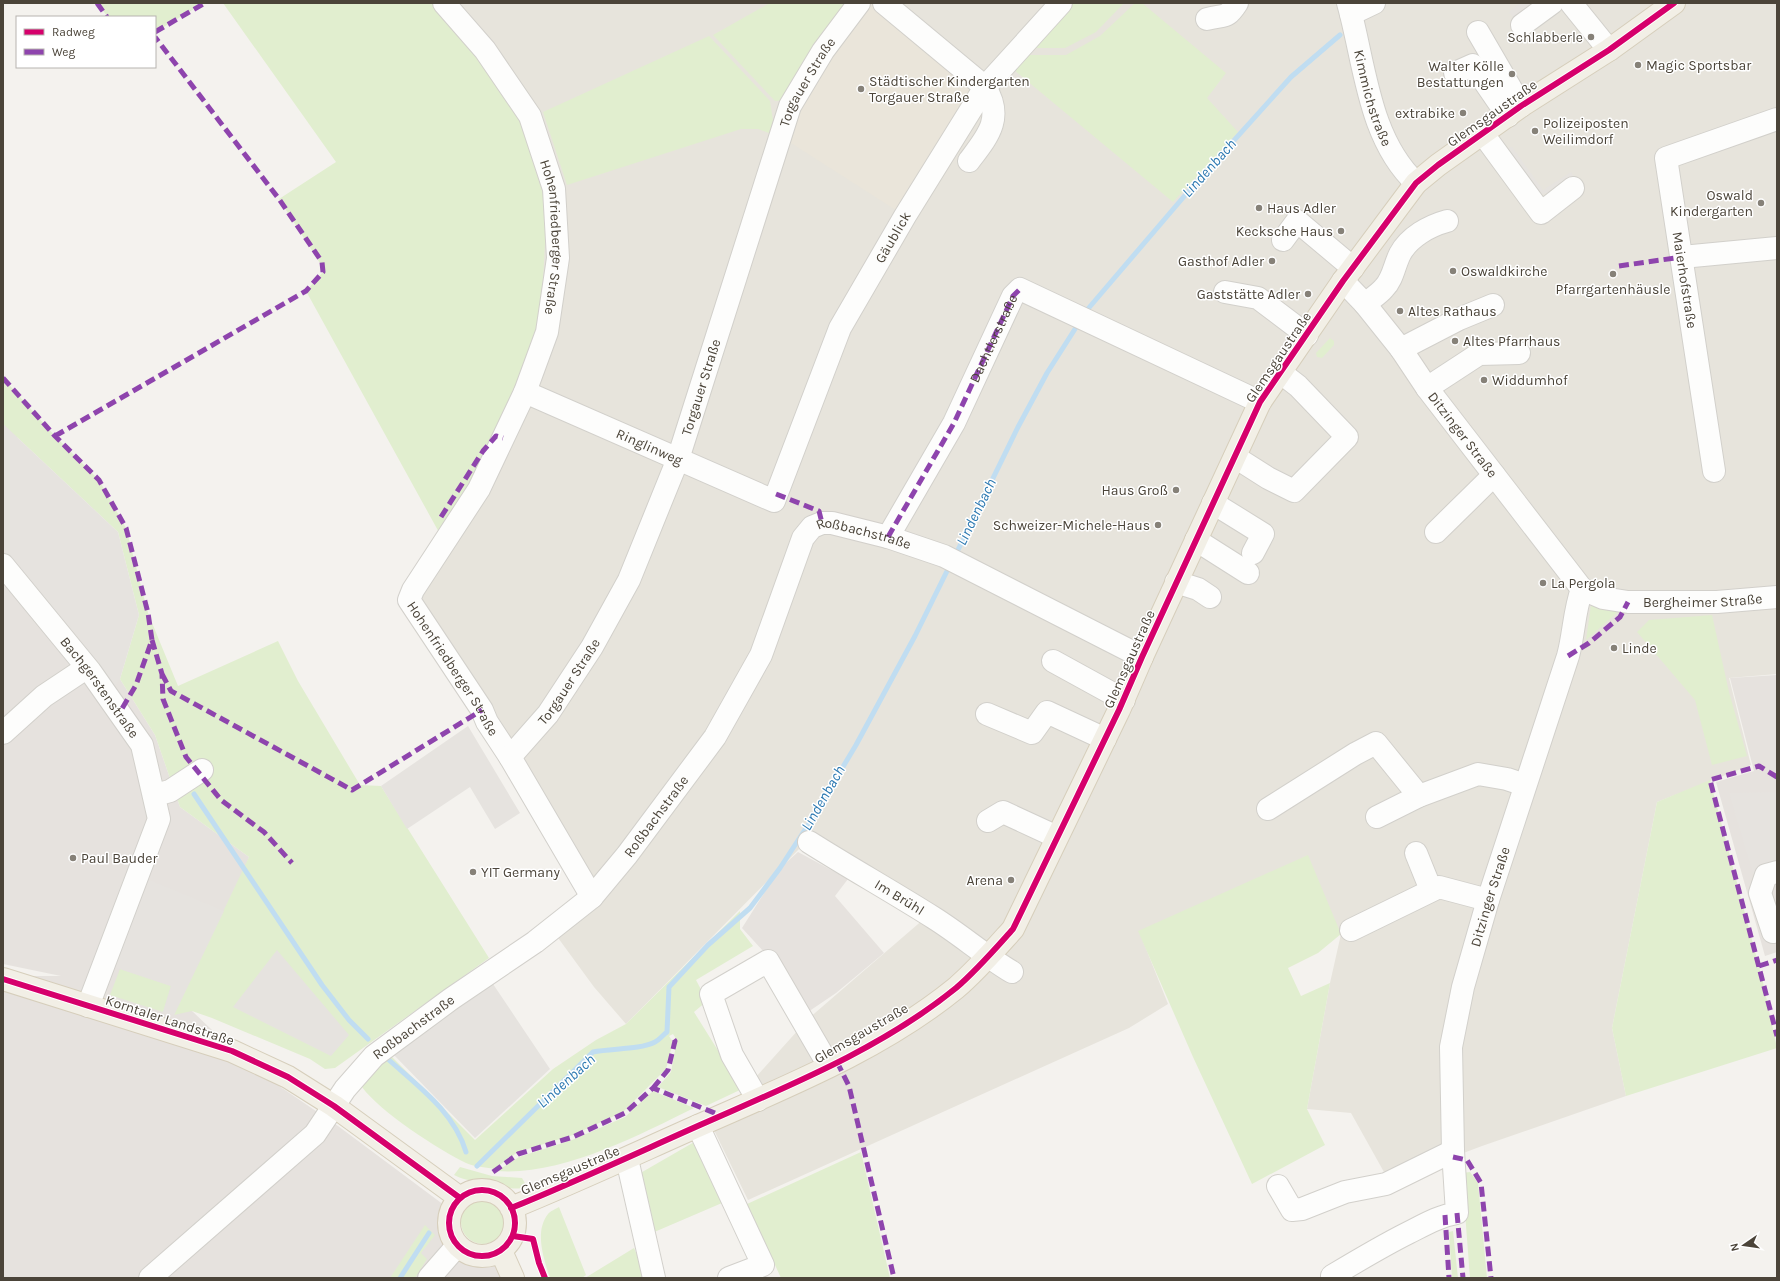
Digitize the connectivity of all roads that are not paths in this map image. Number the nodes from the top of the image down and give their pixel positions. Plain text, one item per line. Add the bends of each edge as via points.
1 (444, 3) edge
2 (859, 3) edge
3 (884, 3) edge
4 (1061, 3) edge
5 (1237, 3) edge
6 (1374, 3) edge
7 (1552, 3) edge
8 (1571, 3) edge
9 (1670, 4) edge
10 (1349, 8) edge
11 (1207, 19) dead end
12 (1522, 25) dead end
13 (1478, 32) dead end
14 (1609, 50) junction
15 (1455, 73) dead end
16 (986, 87) junction
17 (1515, 111) junction
18 (1777, 119) edge
19 (1483, 134) junction
20 (969, 161) dead end
21 (1416, 183) junction
22 (1574, 188) dead end
23 (1447, 221) dead end
24 (1283, 240) dead end
25 (1777, 248) edge
26 (1682, 257) junction
27 (1348, 275) junction
28 (1225, 292) dead end
29 (1364, 304) junction
30 (1493, 305) dead end
31 (1307, 335) junction
32 (1401, 349) junction
33 (1519, 353) dead end
34 (1280, 372) junction
35 (1426, 388) junction
36 (525, 392) junction
37 (1260, 402) junction
38 (678, 459) junction
39 (1232, 462) junction
40 (1714, 471) dead end
41 (1494, 476) junction
42 (1278, 498) dead end
43 (774, 501) joint
44 (1213, 503) junction
45 (1436, 532) dead end
46 (888, 537) junction
47 (1196, 540) junction
48 (3, 565) edge
49 (1176, 582) junction
50 (1582, 589) junction
51 (1210, 597) dead end
52 (1777, 597) edge
53 (1628, 602) joint
54 (1142, 658) junction
55 (1053, 661) dead end
56 (86, 668) junction
57 (1124, 700) junction
58 (987, 714) dead end
59 (3, 733) edge
60 (1105, 739) junction
61 (510, 757) junction
62 (202, 770) dead end
63 (1525, 785) junction
64 (155, 795) junction
65 (1419, 796) junction
66 (1268, 809) dead end
67 (1377, 817) dead end
68 (988, 821) dead end
69 (1057, 837) junction
70 (809, 842) dead end
71 (1416, 853) dead end
72 (1777, 872) edge
73 (1431, 890) junction
74 (592, 897) junction
75 (1488, 900) junction
76 (1351, 930) dead end
77 (1773, 932) dead end
78 (988, 957) junction
79 (1012, 972) dead end
80 (3, 979) edge
81 (88, 1006) junction
82 (829, 1066) junction
83 (758, 1100) junction
84 (334, 1106) junction
85 (698, 1126) junction
86 (1453, 1151) junction
87 (627, 1159) junction
88 (1278, 1186) dead end
89 (460, 1198) junction
90 (512, 1208) junction
91 (457, 1246) junction
92 (501, 1251) junction
93 (1332, 1276) dead end
94 (150, 1278) edge
95 (429, 1278) edge
96 (513, 1278) edge
97 (654, 1278) edge
98 (729, 1278) edge

1 - 36 street, Hohenfriedberger Straße via 485,50 530,116 554,189 558,258 547,332
2 - 38 street, Torgauer Straße via 823,52 790,106
3 - 16 street
4 - 16 street, Gäublick
5 - 11 street via 1230,14
6 - 10 street
7 - 12 street
8 - 14 street
9 - 14 main road, Glemsgaustraße
10 - 21 street, Kimmichstraße via 1373,105 1386,140 1404,172
13 - 17 street
14 - 17 main road, Glemsgaustraße
15 - 17 street via 1473,66
16 - 20 street via 992,98 994,122
16 - 43 street, Gäublick via 904,216 840,328
17 - 19 main road, Glemsgaustraße
18 - 26 street, Maierhofstraße via 1666,158
19 - 21 main road, Glemsgaustraße
19 - 22 street via 1541,213
21 - 27 main road, Glemsgaustraße
23 - 29 street via 1430,226 1400,253 1385,288
24 - 27 street, Ditzinger Straße via 1297,222
25 - 26 street
26 - 40 street, Maierhofstraße
27 - 29 street, Ditzinger Straße
27 - 31 main road, Glemsgaustraße
28 - 31 street via 1258,298
29 - 32 street, Ditzinger Straße
30 - 32 street via 1459,319
31 - 34 main road, Glemsgaustraße
32 - 35 street, Ditzinger Straße
33 - 35 street via 1479,354
34 - 37 main road, Glemsgaustraße
34 - 39 street via 1298,386 1347,437 1294,491
35 - 41 street, Ditzinger Straße
36 - 38 street, Ringlinweg
36 - 61 street, Hohenfriedberger Straße via 479,489 409,600
37 - 39 main road, Glemsgaustraße
37 - 46 street, Dachtlerstraße via 1020,289 1014,296 954,423
38 - 43 street, Ringlinweg
38 - 61 street, Torgauer Straße via 629,580 592,647 548,714
39 - 42 street
39 - 44 main road, Glemsgaustraße
41 - 45 street
41 - 50 street, Ditzinger Straße
44 - 47 main road, Glemsgaustraße
44 - 47 street via 1263,534 1250,563
46 - 54 street, Roßbachstraße via 944,556
46 - 74 street, Roßbachstraße via 832,523 812,527 803,538 761,655 714,737 627,855
47 - 49 main road, Glemsgaustraße
48 - 56 street, Bachgerstenstraße
49 - 51 street via 1198,589
49 - 54 main road, Glemsgaustraße
50 - 53 street, Ditzinger Straße via 1603,598
50 - 63 street, Ditzinger Straße via 1577,603 1573,638
52 - 53 street, Bergheimer Straße via 1717,602
54 - 57 main road, Glemsgaustraße
55 - 57 street
56 - 59 street via 44,696
56 - 64 street, Bachgerstenstraße via 142,745
57 - 60 main road, Glemsgaustraße
58 - 60 street via 1032,733 1047,712
60 - 69 main road, Glemsgaustraße
61 - 74 street, Hohenfriedberger Straße
62 - 64 street via 170,791
63 - 65 street via 1478,774
63 - 75 street, Ditzinger Straße
64 - 81 street, Bachgerstenstraße via 159,819
65 - 66 street via 1376,743
65 - 67 street
68 - 69 street via 1003,812
69 - 78 main road, Glemsgaustraße via 1012,929
70 - 78 street, Im Brühl via 935,919
71 - 73 street
72 - 77 street via 1766,875 1760,893
73 - 75 street via 1445,887
73 - 76 street
74 - 84 street, Roßbachstraße via 535,942 451,999 374,1056 345,1088
75 - 86 street, Ditzinger Straße via 1468,967 1451,1047
78 - 79 street, Im Brühl
78 - 82 main road, Glemsgaustraße via 956,988 897,1029
80 - 81 main road, Korntaler Landstraße
81 - 84 main road, Korntaler Landstraße via 232,1051 288,1077
82 - 83 main road, Glemsgaustraße
82 - 83 street via 768,961 711,994 732,1055
83 - 85 main road, Glemsgaustraße
84 - 89 main road, Korntaler Landstraße
84 - 94 street, Roßbachstraße via 315,1134
85 - 87 main road, Glemsgaustraße
85 - 98 street via 763,1265
86 - 88 street via 1386,1184 1345,1192 1302,1209 1292,1210
86 - 93 street, Ditzinger Straße via 1457,1213 1429,1222
87 - 90 main road, Glemsgaustraße
87 - 97 street
89 - 90 main road via 473,1191 488,1190 502,1196
89 - 91 main road via 452,1208 448,1221 450,1234
90 - 92 main road via 515,1217 514,1232
91 - 92 main road via 466,1253 478,1256 490,1256
91 - 95 street
92 - 96 main road

